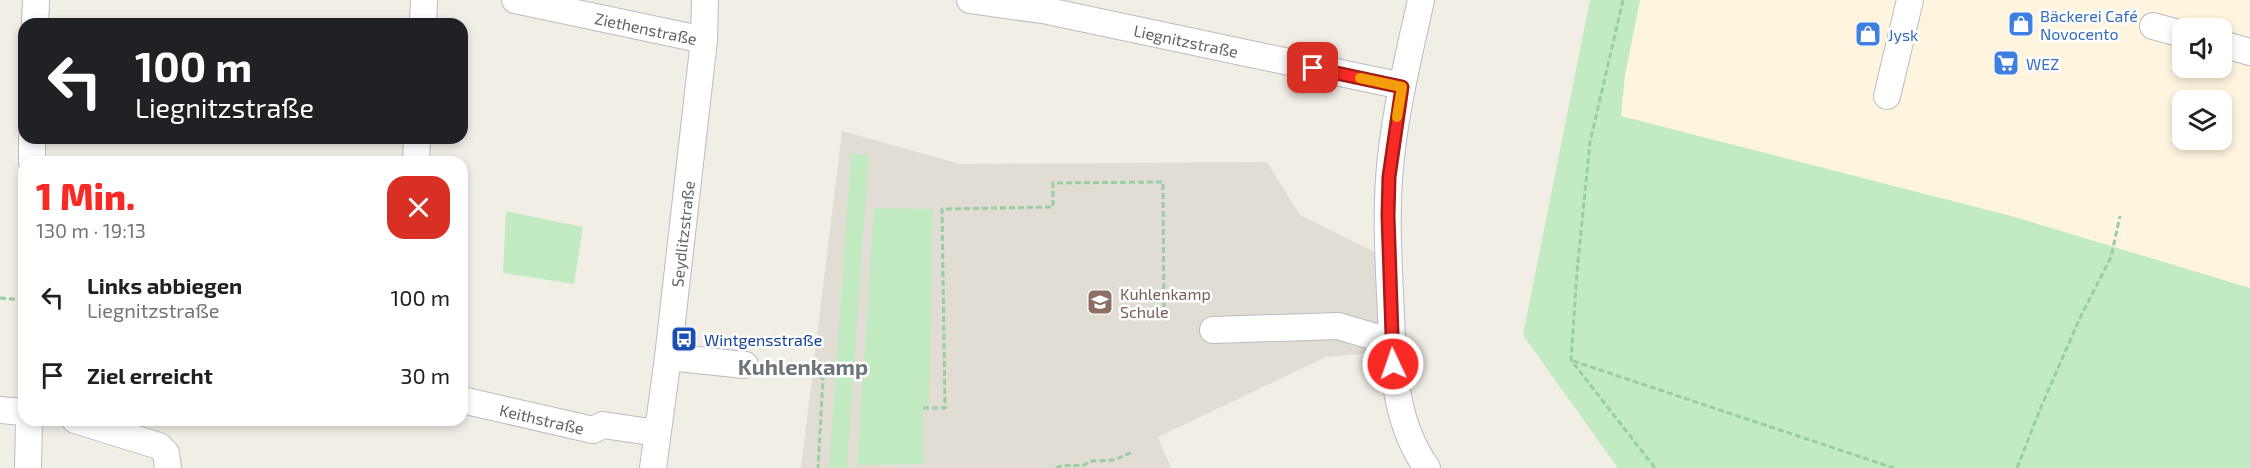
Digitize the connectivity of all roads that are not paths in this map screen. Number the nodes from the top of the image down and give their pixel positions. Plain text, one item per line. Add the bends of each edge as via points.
1 (36, 0) edge
2 (424, 0) edge
3 (515, 0) edge
4 (705, 0) edge
5 (970, 0) edge
6 (1421, 0) edge
7 (1910, 0) edge
8 (1049, 6) edge
9 (35, 18) edge
10 (423, 18) edge
11 (2153, 26) dead end
12 (2172, 31) edge
13 (704, 40) junction
14 (2232, 47) edge
15 (2250, 52) edge
16 (1402, 87) junction
17 (1887, 96) dead end
18 (1213, 330) dead end
19 (1392, 342) junction
20 (668, 357) junction
21 (746, 365) road end
22 (468, 401) edge
23 (0, 410) edge
24 (18, 412) edge
25 (29, 426) edge
26 (94, 426) edge
27 (657, 433) junction
28 (28, 468) edge
29 (168, 468) edge
30 (653, 468) edge
31 (1427, 468) edge

1 - 9 street
2 - 10 street
3 - 13 street, Ziethenstraße
4 - 13 street, Seydlitzstraße
5 - 8 street, Liegnitzstraße
6 - 16 street
7 - 17 street
8 - 16 street, Liegnitzstraße
11 - 12 street
13 - 20 street, Seydlitzstraße
14 - 15 street
16 - 19 street via 1389,177
18 - 19 street via 1338,326
19 - 31 street via 1398,401 1406,431
20 - 21 street
20 - 27 street, Seydlitzstraße
22 - 27 street, Keithstraße via 592,430 603,424
23 - 24 street
25 - 28 street
26 - 29 street via 159,446 166,453
27 - 30 street, Seydlitzstraße

